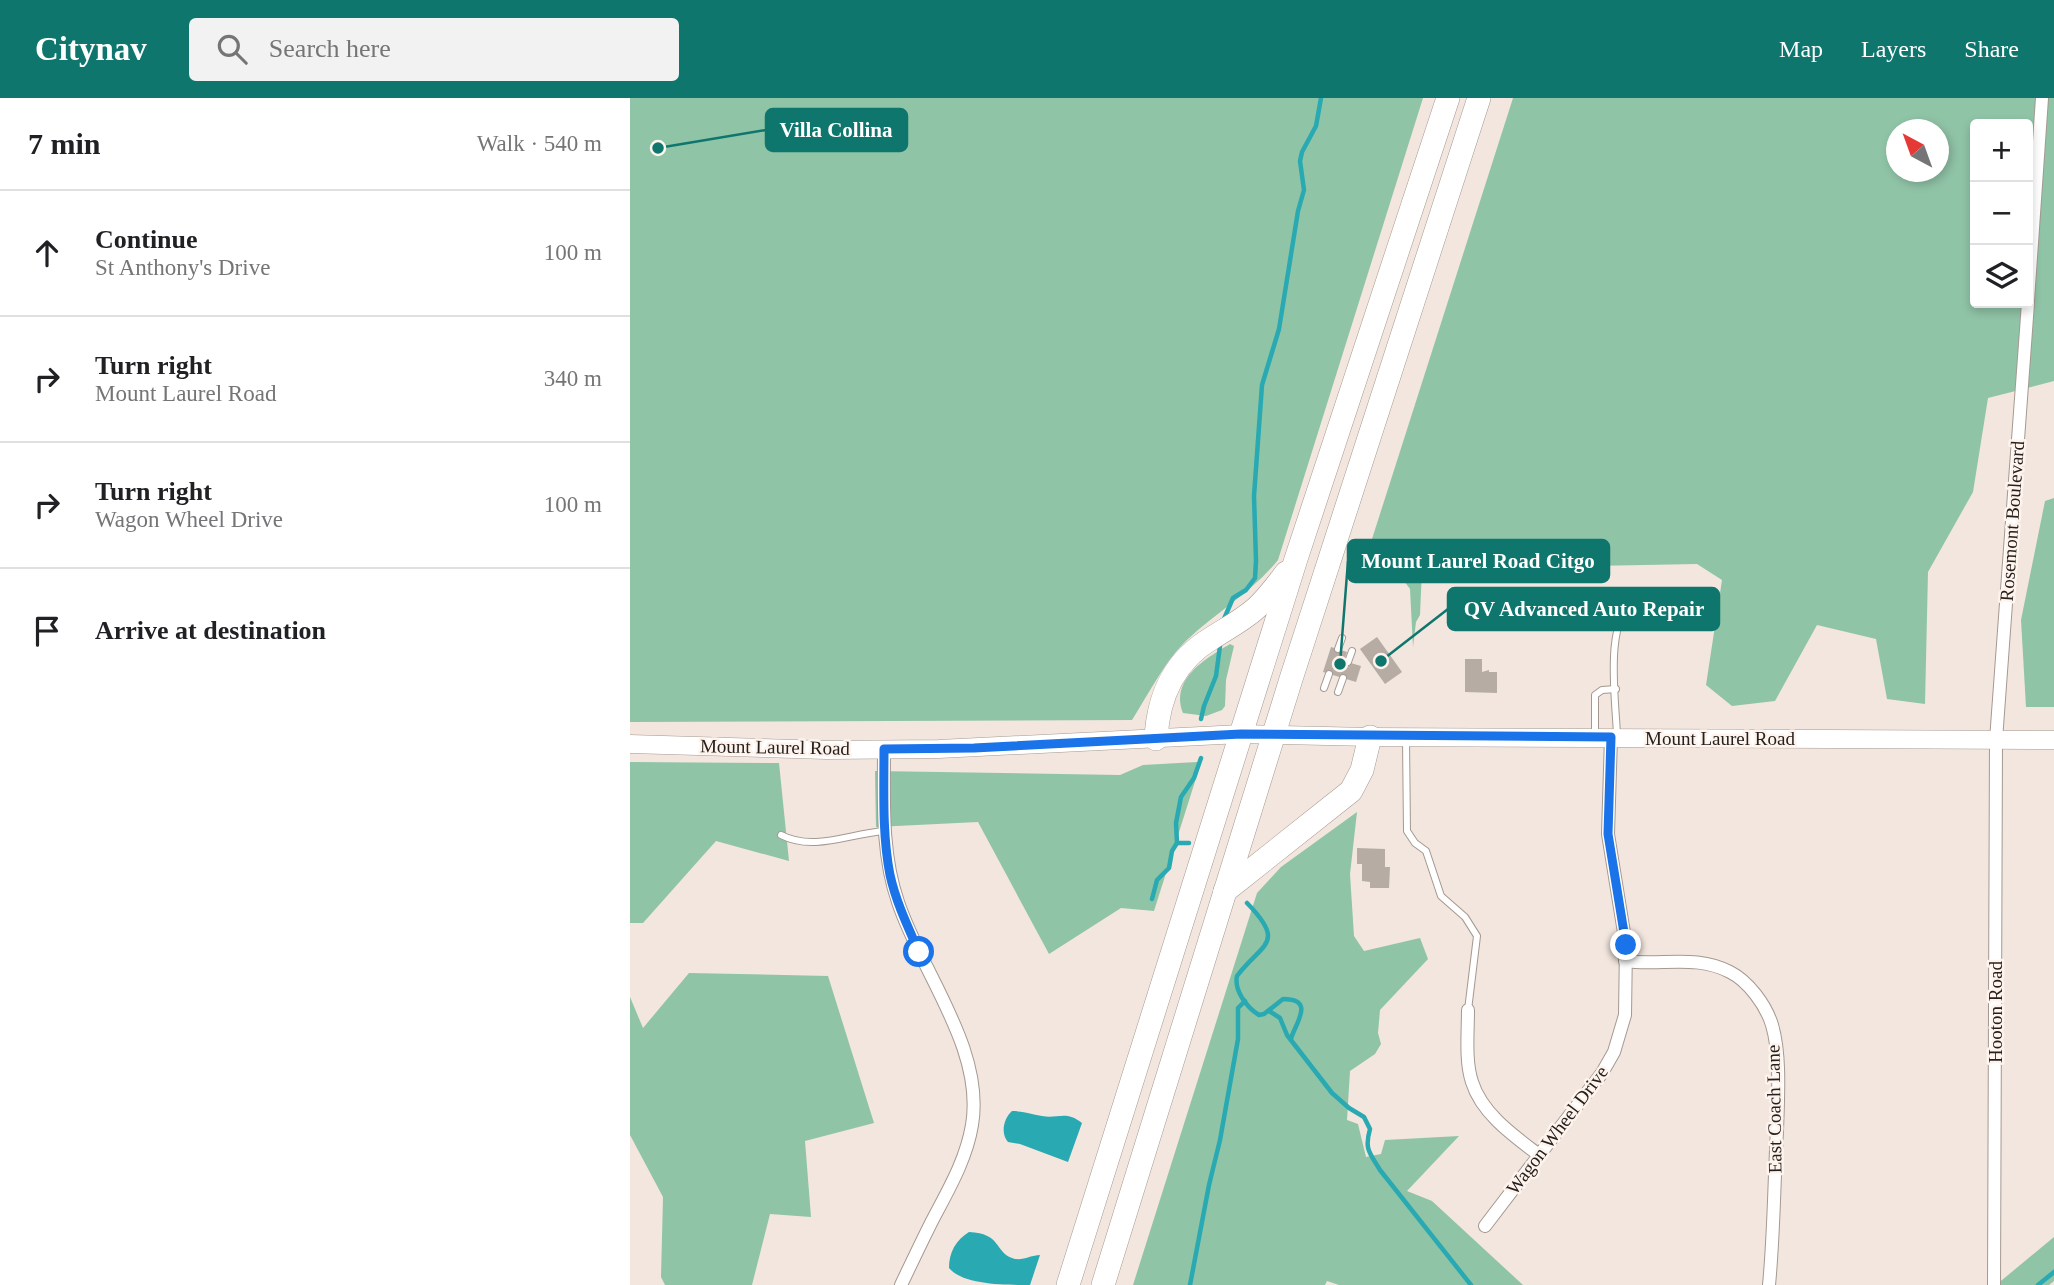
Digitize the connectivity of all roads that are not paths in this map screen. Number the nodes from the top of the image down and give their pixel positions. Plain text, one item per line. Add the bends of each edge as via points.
1 (1447, 98) edge
2 (1479, 98) edge
3 (2042, 98) edge
4 (2032, 245) edge
5 (2028, 308) edge
6 (1296, 559) junction
7 (1636, 598) dead end
8 (1342, 638) dead end
9 (1338, 649) dead end
10 (1352, 651) dead end
11 (1348, 662) dead end
12 (1329, 674) dead end
13 (1343, 678) dead end
14 (1324, 688) dead end
15 (1616, 689) junction
16 (1338, 692) dead end
17 (1241, 734) junction
18 (1274, 735) junction
19 (1370, 737) junction
20 (1406, 737) junction
21 (1608, 738) junction
22 (1156, 739) junction
23 (1997, 740) junction
24 (2054, 740) edge
25 (630, 744) edge
26 (884, 749) junction
27 (885, 831) junction
28 (781, 835) dead end
29 (1225, 891) junction
30 (1625, 961) junction
31 (1468, 1010) joint
32 (1539, 1155) junction
33 (1485, 1226) dead end
34 (901, 1285) edge
35 (1068, 1285) edge
36 (1103, 1285) edge
37 (1769, 1285) edge
38 (1994, 1285) edge

1 - 6 highway
2 - 18 highway
3 - 4 street, Rosemont Boulevard
5 - 23 street, Rosemont Boulevard
6 - 17 highway
6 - 22 highway via 1255,609 1178,667 1161,706
7 - 15 lane via 1622,611 1614,643
8 - 9 lane
10 - 11 lane
12 - 14 lane
13 - 16 lane
15 - 21 lane
15 - 21 lane via 1595,695
17 - 18 main road, Mount Laurel Road
17 - 22 main road, Mount Laurel Road
17 - 35 highway
18 - 19 main road, Mount Laurel Road
18 - 29 highway
19 - 20 main road, Mount Laurel Road
19 - 29 highway via 1362,770 1350,791
20 - 21 main road, Mount Laurel Road
20 - 31 lane via 1407,831 1426,851 1441,896 1465,917 1477,936
21 - 23 main road, Mount Laurel Road
21 - 30 street, Wagon Wheel Drive via 1608,834 1623,919
22 - 26 main road, Mount Laurel Road
23 - 24 main road, Mount Laurel Road
23 - 38 street, Hooton Road
25 - 26 main road, Mount Laurel Road
26 - 27 street
27 - 28 lane via 815,842
27 - 34 street via 898,902 965,1052 974,1100 966,1149
29 - 36 highway
30 - 32 street, Wagon Wheel Drive via 1625,1015 1611,1059
30 - 37 street, East Coach Lane via 1698,961 1729,971 1751,989 1771,1021 1777,1121
31 - 32 street via 1471,1080 1478,1095 1498,1121
32 - 33 street, Wagon Wheel Drive

